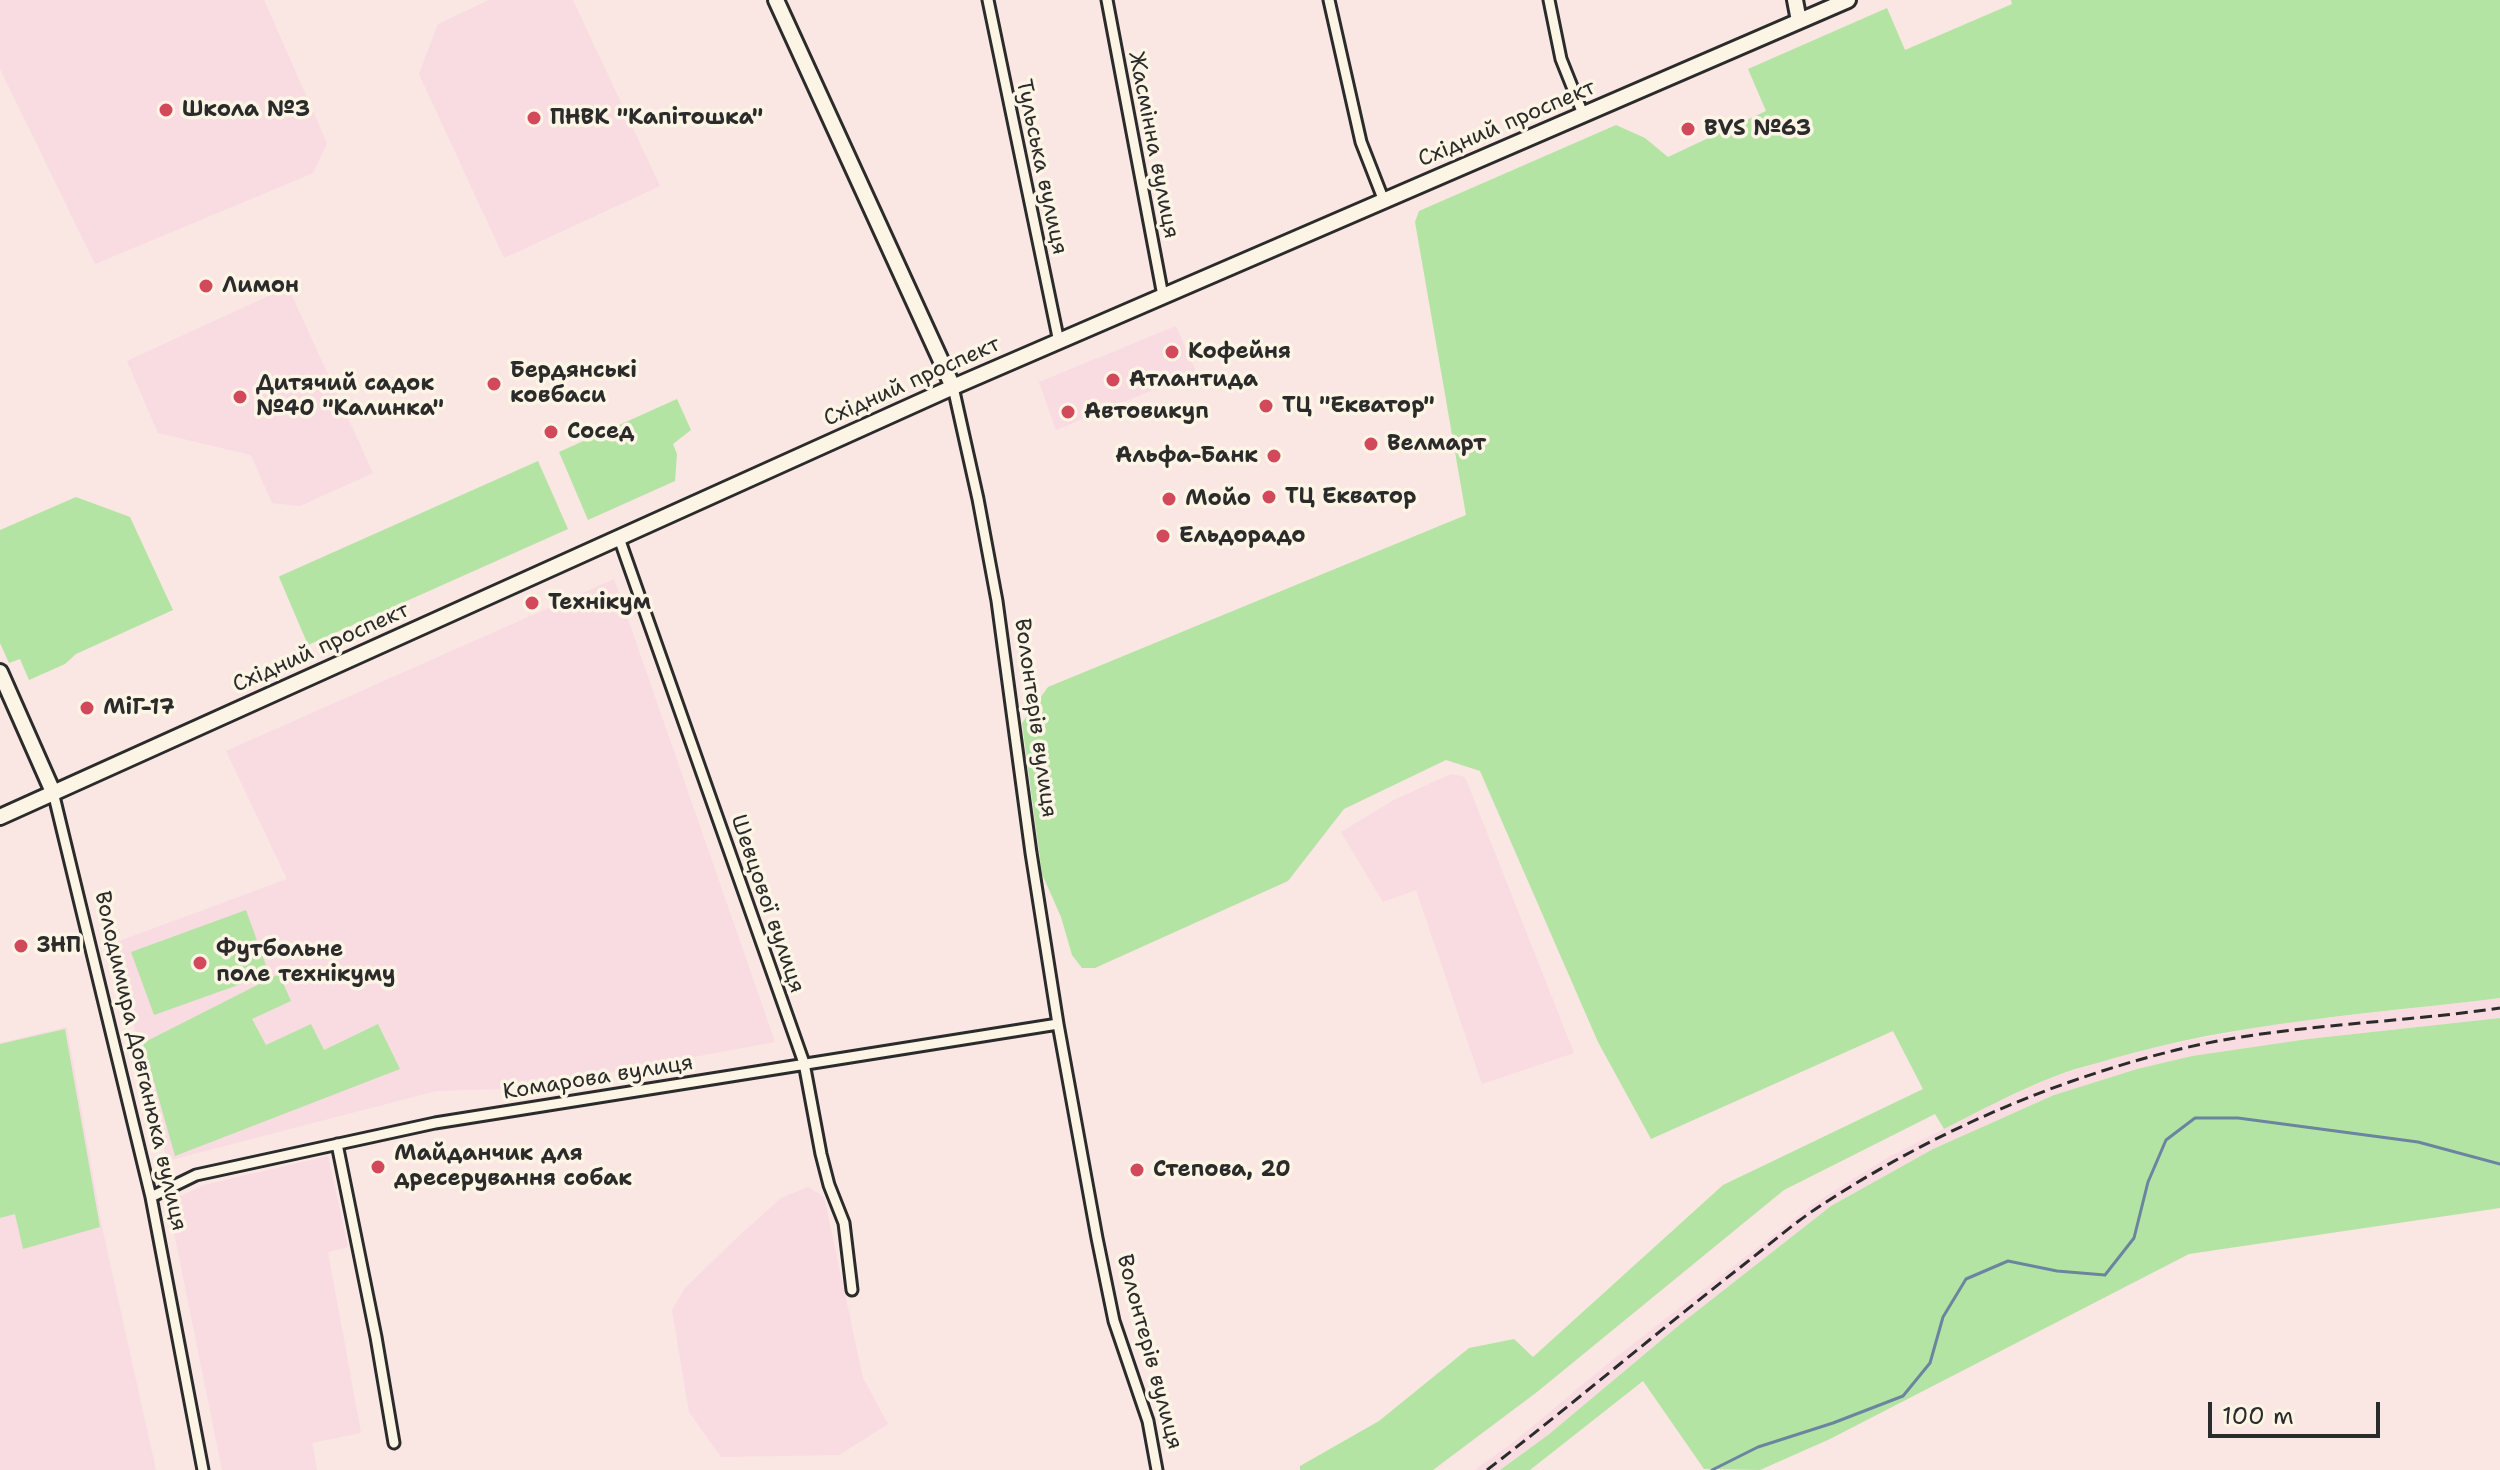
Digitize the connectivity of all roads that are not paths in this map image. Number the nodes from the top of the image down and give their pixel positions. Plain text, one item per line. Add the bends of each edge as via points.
1 (776, 0) edge
2 (988, 0) edge
3 (1107, 0) edge
4 (1329, 0) edge
5 (1549, 0) edge
6 (1795, 0) edge
7 (1848, 0) edge
8 (1799, 21) junction
9 (1583, 114) junction
10 (1384, 201) junction
11 (1163, 296) junction
12 (1059, 342) junction
13 (953, 387) junction
14 (619, 538) junction
15 (0, 672) edge
16 (53, 792) junction
17 (0, 817) edge
18 (1058, 1024) junction
19 (804, 1063) junction
20 (337, 1144) junction
21 (151, 1197) junction
22 (852, 1290) dead end
23 (394, 1443) dead end
24 (203, 1470) edge
25 (1157, 1470) edge

1 - 13 main road, Волонтерів вулиця
2 - 12 street, Тульська вулиця
3 - 11 street, Жасмінна вулиця
4 - 10 street via 1361,142
5 - 9 street via 1561,59
6 - 8 main road
7 - 8 main road, Східний проспект
8 - 9 main road, Східний проспект
9 - 10 main road, Східний проспект
10 - 11 main road, Східний проспект
11 - 12 main road, Східний проспект
12 - 13 main road, Східний проспект
13 - 14 main road, Східний проспект
13 - 18 street, Волонтерів вулиця via 997,601
14 - 16 main road, Східний проспект
14 - 19 street, Шевцової вулиця
15 - 16 main road, Володимира Довганюка вулиця
16 - 17 main road, Східний проспект
16 - 21 street, Володимира Довганюка вулиця
18 - 19 street, Комарова вулиця
18 - 25 street, Волонтерів вулиця via 1114,1321 1148,1421
19 - 20 street, Комарова вулиця via 450,1120
19 - 22 street, Шевцової вулиця via 829,1185 844,1223
20 - 21 street, Комарова вулиця via 196,1175
20 - 23 street
21 - 24 street, Володимира Довганюка вулиця

